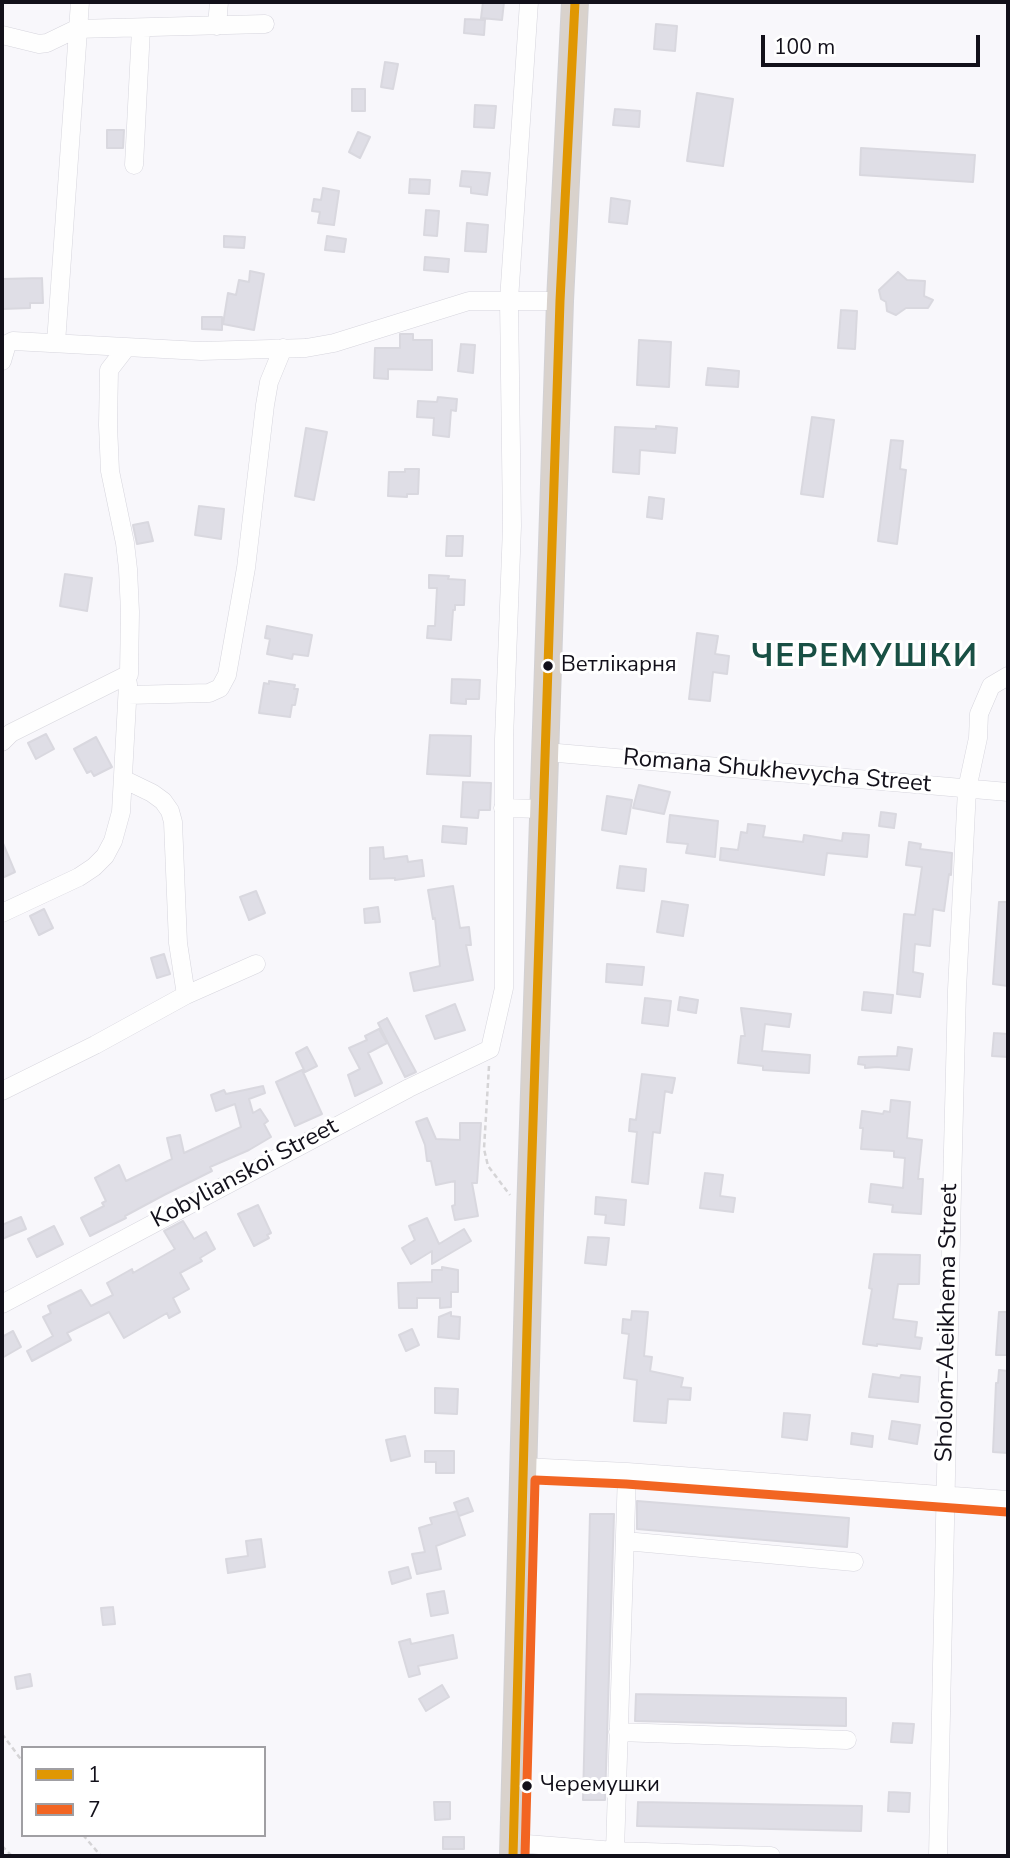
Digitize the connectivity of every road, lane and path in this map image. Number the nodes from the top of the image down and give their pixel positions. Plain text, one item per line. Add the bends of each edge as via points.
1 (80, 2) edge
2 (219, 2) edge
3 (529, 2) edge
4 (575, 2) edge
5 (265, 24) dead end
6 (217, 26) junction
7 (76, 29) junction
8 (141, 29) junction
9 (2, 35) edge
10 (134, 165) dead end
11 (509, 300) junction
12 (559, 300) junction
13 (56, 343) junction
14 (127, 348) junction
15 (283, 348) junction
16 (2, 361) edge
17 (129, 674) junction
18 (1008, 676) edge
19 (128, 695) junction
20 (2, 742) edge
21 (546, 752) junction
22 (123, 779) junction
23 (967, 789) junction
24 (1008, 792) edge
25 (503, 808) junction
26 (543, 809) junction
27 (2, 913) edge
28 (256, 964) dead end
29 (186, 995) junction
30 (490, 1049) junction
31 (2, 1091) edge
32 (530, 1214) junction
33 (2, 1304) edge
34 (523, 1467) junction
35 (627, 1472) junction
36 (944, 1497) junction
37 (1008, 1500) edge
38 (625, 1541) junction
39 (854, 1562) dead end
40 (618, 1732) junction
41 (2, 1734) edge
42 (847, 1740) dead end
43 (21, 1759) edge
44 (85, 1837) edge
45 (2, 1846) edge
46 (513, 1849) edge
47 (615, 1851) junction
48 (12, 1856) edge
49 (101, 1856) edge
50 (771, 1856) edge
51 (938, 1856) edge

1 - 7 street
2 - 6 street
3 - 11 street
4 - 12 highway
5 - 6 street
6 - 8 street
7 - 8 street
7 - 9 street via 47,43
7 - 13 street
8 - 10 street
11 - 12 street
11 - 15 street via 469,301 334,343
11 - 25 street via 512,526
12 - 21 highway
13 - 14 street
13 - 16 street via 9,342
14 - 15 street
14 - 17 street via 110,370 108,400 110,471 128,569
15 - 19 street via 265,405 246,568 227,675 220,688 209,693
17 - 19 street
17 - 20 street via 11,733
18 - 23 street, Sholom-Aleikhema Street via 991,686 979,714
19 - 22 street
21 - 23 street, Romana Shukhevycha Street
21 - 26 highway
22 - 27 street via 118,828 100,862 79,877
22 - 29 street via 152,793 170,811
23 - 24 street, Romana Shukhevycha Street
23 - 36 street, Sholom-Aleikhema Street via 957,989
25 - 26 street
25 - 30 street via 504,988
26 - 32 highway
28 - 29 street
29 - 31 street
30 - 32 path via 484,1149 488,1166
30 - 33 street, Kobylianskoi Street via 409,1087
32 - 34 highway
34 - 35 street
34 - 46 highway
35 - 36 street
35 - 38 street
36 - 37 street
36 - 51 street, Sholom-Aleikhema Street
38 - 39 street
38 - 40 street
40 - 42 street
40 - 47 street
41 - 43 path
44 - 49 path
45 - 48 path
46 - 47 street
47 - 50 street

